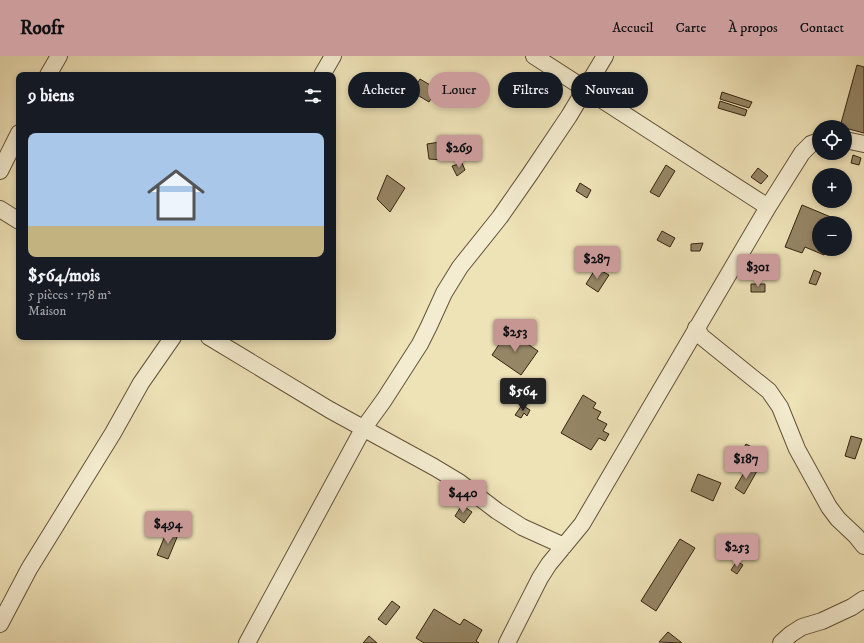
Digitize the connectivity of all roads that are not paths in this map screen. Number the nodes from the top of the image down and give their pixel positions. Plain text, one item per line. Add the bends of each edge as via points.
1 (59, 56) edge
2 (333, 56) edge
3 (534, 56) edge
4 (605, 56) edge
5 (50, 72) edge
6 (324, 72) edge
7 (596, 72) edge
8 (571, 79) edge
9 (573, 108) edge
10 (617, 108) edge
11 (16, 139) edge
12 (852, 141) edge
13 (812, 144) edge
14 (864, 144) edge
15 (0, 171) edge
16 (768, 207) junction
17 (0, 209) edge
18 (16, 219) edge
19 (696, 328) junction
20 (170, 340) edge
21 (214, 340) edge
22 (363, 429) junction
23 (564, 546) junction
24 (864, 546) edge
25 (864, 599) edge
26 (0, 624) edge
27 (246, 643) edge
28 (507, 643) edge
29 (781, 643) edge

1 - 5 street
2 - 6 street
3 - 8 street
4 - 7 street
9 - 22 street via 500,217 444,292 420,344
10 - 16 street
11 - 15 street
12 - 14 street
13 - 16 street via 802,153
16 - 19 street
17 - 18 street
19 - 23 street via 582,524
19 - 24 street via 702,337 769,391 780,407 796,449 829,507
20 - 26 street via 141,382 113,433 29,569
21 - 22 street
22 - 23 street via 459,482 522,528
22 - 27 street
23 - 28 street via 540,578
25 - 29 street via 822,621 802,627

